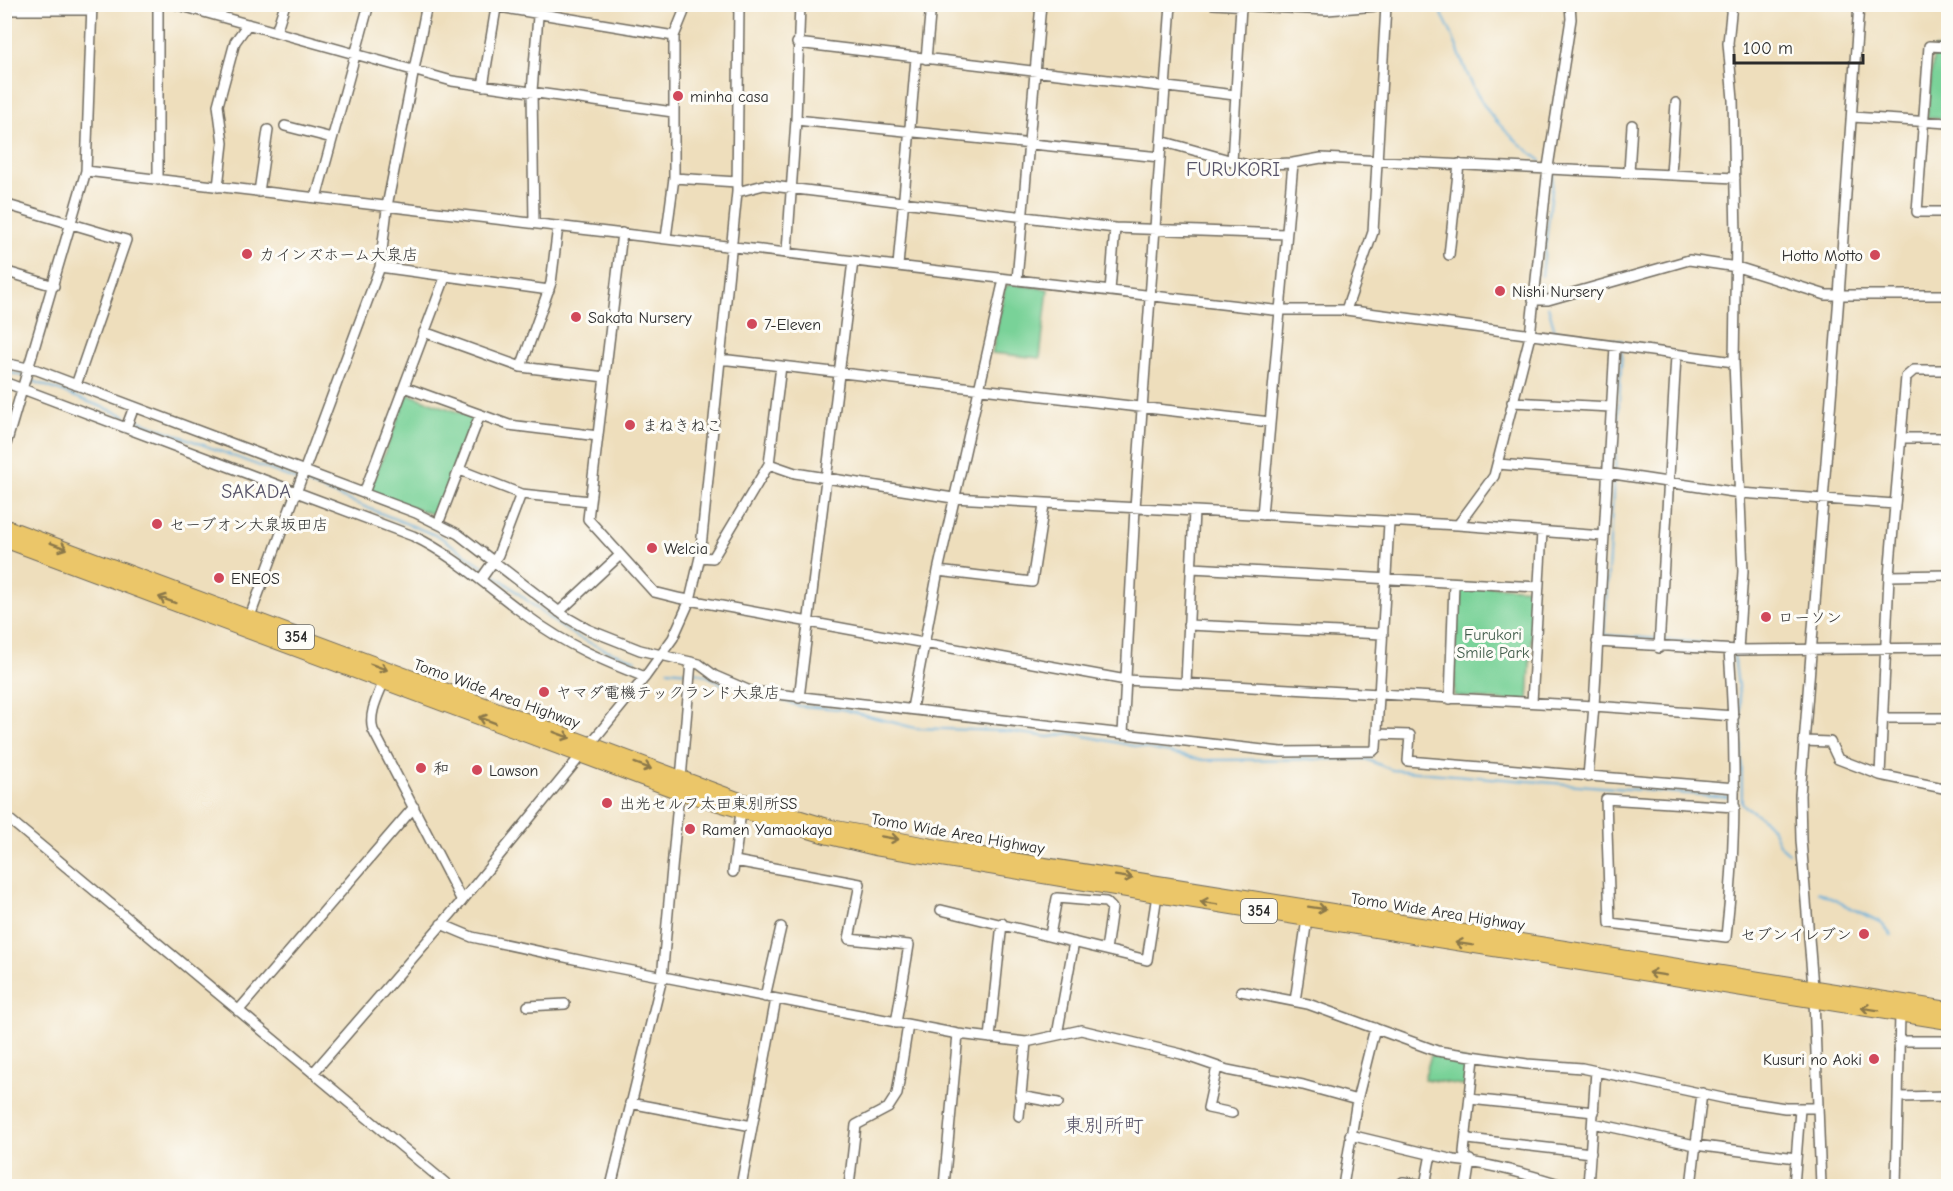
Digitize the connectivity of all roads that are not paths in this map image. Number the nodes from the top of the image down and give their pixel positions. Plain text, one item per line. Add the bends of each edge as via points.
1 (158, 4) edge
2 (175, 4) edge
3 (285, 4) edge
4 (369, 4) edge
5 (428, 4) edge
6 (481, 4) edge
7 (539, 4) edge
8 (687, 4) edge
9 (739, 4) edge
10 (800, 4) edge
11 (931, 4) edge
12 (1041, 4) edge
13 (1171, 4) edge
14 (1213, 4) edge
15 (1570, 4) edge
16 (1732, 4) edge
17 (1859, 4) edge
18 (1389, 5) edge
19 (1241, 6) junction
20 (1268, 6) edge
21 (45, 7) edge
22 (92, 7) edge
23 (496, 8) junction
24 (213, 9) edge
25 (4, 10) edge
26 (538, 15) junction
27 (248, 24) junction
28 (276, 32) junction
29 (674, 36) junction
30 (797, 43) junction
31 (1948, 47) edge
32 (353, 53) junction
33 (921, 58) junction
34 (1035, 71) junction
35 (414, 72) junction
36 (483, 86) junction
37 (1165, 88) junction
38 (532, 92) junction
39 (1235, 95) junction
40 (1676, 104) dead end
41 (673, 112) junction
42 (1852, 117) junction
43 (796, 120) junction
44 (1924, 122) junction
45 (1948, 123) edge
46 (1632, 125) dead end
47 (285, 126) dead end
48 (268, 130) dead end
49 (910, 133) junction
50 (332, 138) junction
51 (1161, 141) junction
52 (1030, 145) junction
53 (1160, 156) junction
54 (1232, 162) junction
55 (1378, 162) junction
56 (1293, 163) junction
57 (1459, 164) junction
58 (1548, 167) junction
59 (86, 171) junction
60 (1629, 172) junction
61 (1671, 174) junction
62 (674, 178) junction
63 (1735, 178) junction
64 (158, 180) junction
65 (737, 182) junction
66 (218, 187) junction
67 (792, 189) junction
68 (259, 192) junction
69 (737, 192) junction
70 (316, 198) junction
71 (903, 203) junction
72 (4, 204) edge
73 (388, 207) junction
74 (1948, 212) edge
75 (1023, 218) junction
76 (534, 223) junction
77 (72, 224) junction
78 (558, 226) junction
79 (1115, 228) junction
80 (1153, 230) junction
81 (622, 233) junction
82 (1286, 234) junction
83 (666, 238) junction
84 (732, 246) junction
85 (787, 251) junction
86 (1449, 255) dead end
87 (852, 261) junction
88 (898, 266) junction
89 (380, 267) junction
90 (1737, 267) junction
91 (4, 271) edge
92 (446, 275) junction
93 (1004, 279) junction
94 (1017, 280) junction
95 (54, 286) junction
96 (549, 290) junction
97 (1110, 291) junction
98 (1149, 295) junction
99 (1948, 295) edge
100 (1839, 296) junction
101 (1533, 300) junction
102 (1346, 310) junction
103 (1282, 311) junction
104 (424, 332) junction
105 (1530, 336) junction
106 (1615, 347) junction
107 (1676, 356) junction
108 (720, 359) junction
109 (4, 363) edge
110 (1734, 363) junction
111 (781, 366) junction
112 (521, 367) junction
113 (28, 369) junction
114 (1948, 370) edge
115 (839, 373) junction
116 (604, 377) junction
117 (4, 382) edge
118 (76, 385) junction
119 (404, 387) junction
120 (22, 388) junction
121 (978, 389) junction
122 (1512, 402) junction
123 (134, 407) junction
124 (1611, 407) junction
125 (1143, 408) junction
126 (480, 415) junction
127 (1270, 422) junction
128 (126, 428) junction
129 (598, 436) junction
130 (1902, 438) junction
131 (1948, 438) edge
132 (5, 451) edge
133 (768, 464) junction
134 (1498, 464) junction
135 (459, 470) junction
136 (303, 471) junction
137 (1607, 473) junction
138 (827, 477) junction
139 (1669, 481) junction
140 (296, 492) junction
141 (364, 493) junction
142 (1740, 493) junction
143 (521, 494) junction
144 (953, 498) junction
145 (1823, 499) junction
146 (590, 501) junction
147 (1895, 504) junction
148 (1044, 505) junction
149 (1135, 508) junction
150 (1194, 511) junction
151 (1262, 515) junction
152 (1389, 523) junction
153 (438, 524) junction
154 (1458, 525) junction
155 (4, 526) edge
156 (1542, 532) junction
157 (1603, 536) junction
158 (4, 540) edge
159 (619, 556) junction
160 (700, 557) junction
161 (495, 561) junction
162 (1192, 568) junction
163 (938, 571) junction
164 (1948, 575) edge
165 (1889, 576) junction
166 (481, 579) junction
167 (1387, 581) junction
168 (1454, 583) junction
169 (1538, 587) junction
170 (690, 600) junction
171 (559, 612) junction
172 (249, 619) junction
173 (810, 623) junction
174 (1188, 624) junction
175 (1383, 634) junction
176 (1597, 642) junction
177 (925, 643) junction
178 (1659, 648) junction
179 (1811, 648) junction
180 (1885, 648) junction
181 (1948, 648) edge
182 (1733, 650) junction
183 (661, 656) junction
184 (691, 662) junction
185 (645, 677) junction
186 (1126, 680) junction
187 (384, 681) junction
188 (1186, 683) junction
189 (1380, 695) junction
190 (799, 698) junction
191 (1450, 699) junction
192 (1532, 702) junction
193 (1594, 706) junction
194 (912, 708) junction
195 (1734, 716) junction
196 (1883, 718) junction
197 (1948, 718) edge
198 (1123, 734) junction
199 (1377, 734) junction
200 (1804, 741) junction
201 (585, 751) junction
202 (1880, 775) junction
203 (1588, 777) junction
204 (680, 786) junction
205 (1735, 788) junction
206 (1948, 789) edge
207 (414, 807) junction
208 (1735, 807) junction
209 (741, 812) junction
210 (4, 816) edge
211 (735, 861) junction
212 (733, 872) dead end
213 (1157, 895) junction
214 (462, 901) junction
215 (941, 910) dead end
216 (1307, 919) junction
217 (1002, 923) junction
218 (441, 924) junction
219 (781, 927) dead end
220 (1050, 935) junction
221 (1074, 942) junction
222 (1106, 950) junction
223 (662, 978) junction
224 (1241, 991) dead end
225 (1814, 994) junction
226 (765, 997) junction
227 (776, 999) junction
228 (1295, 1001) junction
229 (565, 1004) dead end
230 (528, 1006) dead end
231 (1948, 1009) edge
232 (238, 1011) junction
233 (1900, 1014) junction
234 (1948, 1022) edge
235 (896, 1023) junction
236 (908, 1025) junction
237 (1375, 1028) junction
238 (958, 1034) junction
239 (1057, 1035) junction
240 (990, 1038) junction
241 (1900, 1041) junction
242 (1948, 1041) edge
243 (1026, 1042) junction
244 (1474, 1058) junction
245 (1217, 1067) junction
246 (1596, 1071) junction
247 (313, 1073) junction
248 (1702, 1093) junction
249 (1020, 1096) junction
250 (1948, 1096) edge
251 (1899, 1097) junction
252 (1357, 1100) junction
253 (1470, 1100) junction
254 (630, 1103) junction
255 (1058, 1103) dead end
256 (1816, 1108) junction
257 (1800, 1109) junction
258 (1594, 1112) junction
259 (1232, 1113) dead end
260 (1019, 1116) dead end
261 (1593, 1123) junction
262 (752, 1126) junction
263 (1350, 1135) junction
264 (1467, 1139) junction
265 (1695, 1145) junction
266 (1591, 1153) junction
267 (1431, 1154) junction
268 (1796, 1158) junction
269 (1468, 1160) junction
270 (1533, 1182) edge
271 (449, 1186) edge
272 (610, 1186) edge
273 (741, 1186) edge
274 (849, 1186) edge
275 (944, 1186) edge
276 (1343, 1186) edge
277 (1398, 1186) edge
278 (1466, 1186) edge
279 (1563, 1186) edge
280 (1588, 1186) edge
281 (1691, 1186) edge
282 (1794, 1186) edge
283 (1821, 1186) edge
284 (1896, 1186) edge

1 - 64 street
2 - 24 street
3 - 28 street
4 - 32 street
5 - 35 street
6 - 23 street
7 - 26 street
8 - 29 street
9 - 65 street
10 - 30 street
11 - 33 street
12 - 34 street
13 - 37 street
14 - 19 street
15 - 58 street
16 - 63 street via 1728,43
17 - 42 street
18 - 20 street via 1328,10
18 - 55 street
19 - 20 street
19 - 39 street
21 - 22 street
21 - 25 street
22 - 59 street
23 - 26 street
23 - 36 street
24 - 27 street
26 - 29 street
26 - 38 street
27 - 28 street
27 - 66 street via 235,42 218,105 223,143
28 - 32 street
29 - 41 street
30 - 33 street
30 - 43 street
31 - 44 street via 1929,46
32 - 35 street
32 - 50 street
33 - 34 street
33 - 49 street
34 - 37 street
34 - 52 street
35 - 36 street
35 - 73 street
36 - 38 street
37 - 39 street
37 - 51 street
38 - 41 street
38 - 76 street
39 - 54 street
40 - 61 street
41 - 62 street
42 - 44 street
42 - 100 street
43 - 49 street
43 - 67 street
44 - 45 street
44 - 74 street via 1917,212
46 - 60 street
47 - 50 street
48 - 68 street
49 - 52 street
49 - 71 street
50 - 70 street
51 - 53 street
51 - 54 street
52 - 53 street
52 - 75 street
53 - 80 street
54 - 56 street
55 - 56 street via 1321,158
55 - 57 street
55 - 102 street via 1373,232
56 - 82 street
57 - 58 street
57 - 86 street
58 - 60 street
58 - 101 street
59 - 64 street
59 - 77 street
60 - 61 street
61 - 63 street
62 - 65 street
62 - 83 street
63 - 90 street
64 - 66 street
65 - 69 street
66 - 68 street
67 - 69 street via 764,185
67 - 71 street
67 - 85 street
68 - 70 street
69 - 84 street
70 - 73 street
71 - 75 street
71 - 88 street
72 - 77 street
73 - 76 street
73 - 89 street
75 - 79 street
75 - 94 street
76 - 78 street
77 - 95 street
77 - 118 street via 122,238 127,243
78 - 81 street
78 - 96 street
79 - 80 street
79 - 97 street
80 - 82 street
80 - 98 street
81 - 83 street
81 - 116 street
82 - 103 street
83 - 84 street
84 - 85 street
84 - 108 street
85 - 87 street
87 - 88 street
87 - 115 street
88 - 93 street
89 - 92 street
89 - 136 street
90 - 100 street
90 - 101 street via 1689,260 1548,300
90 - 110 street
91 - 95 street
92 - 96 street
92 - 104 street
93 - 94 street
93 - 121 street
94 - 97 street
95 - 113 street
96 - 112 street
97 - 98 street
98 - 103 street
98 - 125 street
99 - 100 street
100 - 145 street
101 - 105 street
102 - 103 street
102 - 105 street
103 - 127 street
104 - 112 street
104 - 119 street
105 - 106 street
105 - 122 street
106 - 107 street
106 - 124 street
107 - 110 street
107 - 139 street
108 - 111 street
108 - 160 street
109 - 113 street
110 - 142 street
111 - 115 street
111 - 133 street
112 - 116 street
113 - 118 street
113 - 120 street
114 - 130 street via 1908,373
115 - 121 street
115 - 138 street
116 - 129 street
117 - 120 street
118 - 123 street
119 - 126 street
119 - 141 street
120 - 128 street
120 - 132 street
121 - 125 street
121 - 144 street
122 - 124 street
122 - 134 street
123 - 128 street
123 - 136 street
124 - 137 street
125 - 127 street
125 - 149 street
126 - 129 street via 509,425
126 - 135 street
127 - 151 street
128 - 140 street
129 - 146 street
130 - 131 street
130 - 147 street
133 - 138 street
133 - 160 street via 713,558
134 - 137 street
134 - 154 street via 1494,476
135 - 143 street
135 - 153 street
136 - 140 street
136 - 141 street
137 - 139 street
137 - 157 street
138 - 144 street
138 - 173 street
139 - 142 street
139 - 178 street
140 - 166 street via 413,536
140 - 172 street
141 - 153 street
142 - 145 street
142 - 182 street via 1743,571
143 - 146 street
143 - 161 street
144 - 148 street
144 - 163 street
145 - 147 street
145 - 179 street
146 - 159 street via 590,524
147 - 165 street
148 - 149 street
148 - 163 street via 1032,582
149 - 150 street
149 - 186 street
150 - 151 street
150 - 162 street
151 - 152 street
152 - 154 street
152 - 167 street
153 - 161 street
154 - 156 street
155 -> 172 highway, Tomo Wide Area Highway / 354
156 - 157 street
156 - 169 street
157 - 176 street
187 -> 158 highway, Tomo Wide Area Highway / 354
159 - 170 street via 658,594
159 - 171 street
160 - 170 street
161 - 166 street
161 - 171 street
162 - 167 street
162 - 174 street
163 - 177 street
164 - 165 street
165 - 180 street
166 - 185 street via 567,643
167 - 168 street
167 - 175 street
168 - 169 street
168 - 191 street
169 - 192 street
170 - 173 street
170 - 183 street
171 - 183 street via 587,629
172 -> 201 highway, Tomo Wide Area Highway / 354
173 - 177 street
173 - 190 street
174 - 175 street
174 - 188 street
175 - 189 street
176 - 178 street
176 - 193 street
177 - 186 street
177 - 194 street
178 - 182 street
179 - 180 street
179 - 182 street
179 - 200 street
180 - 181 street
180 - 196 street
182 - 195 street
183 - 184 street
183 - 185 street
184 - 190 street via 750,691
184 - 204 street
185 - 201 street
186 - 188 street
186 - 198 street
201 -> 187 highway, Tomo Wide Area Highway / 354
187 - 207 street via 371,722
188 - 189 street
189 - 191 street
189 - 199 street
190 - 194 street
191 - 192 street
192 - 193 street
193 - 195 street
193 - 203 street
194 - 198 street
195 - 205 street
196 - 197 street
196 - 202 street
198 - 199 street via 1281,752 1373,751
199 - 203 street via 1410,735 1408,761
200 - 202 street via 1830,742 1838,759
200 - 225 street via 1801,840
201 - 204 highway, Tomo Wide Area Highway / 354
201 - 214 street
202 - 206 street
203 - 205 street
204 - 209 highway, Tomo Wide Area Highway / 354
204 - 223 street
204 -> 225 highway, Tomo Wide Area Highway / 354 via 831,827 912,842
205 - 208 street
207 - 214 street
207 - 232 street
208 - 208 street via 1734,867 1726,937 1610,923 1606,799
209 - 211 street
209 - 213 highway, Tomo Wide Area Highway / 354 via 875,848
210 - 232 street
211 - 212 street
211 - 235 street via 860,884 849,939 909,945
216 -> 213 highway, Tomo Wide Area Highway / 354
213 - 222 street via 1147,960
214 - 218 street
215 - 217 street
225 -> 216 highway, Tomo Wide Area Highway / 354
216 - 228 street
217 - 220 street
217 - 240 street
218 - 223 street via 472,937
218 - 247 street
219 - 226 street
220 - 221 street
220 - 222 street via 1057,898 1106,902 1112,908
221 - 222 street
221 - 239 street
223 - 226 street
223 - 254 street
224 - 228 street
225 - 231 highway, Tomo Wide Area Highway / 354
233 -> 225 highway, Tomo Wide Area Highway / 354
225 - 256 street
226 - 227 street
227 - 235 street
227 - 262 street
228 - 237 street
229 - 230 street
232 - 247 street
233 - 234 highway, Tomo Wide Area Highway / 354
233 - 241 street
235 - 236 street
236 - 238 street
236 - 274 street via 893,1104 856,1125
237 - 244 street via 1425,1048
237 - 252 street
238 - 240 street
238 - 275 street
239 - 243 street
239 - 245 street via 1081,1030 1179,1053
240 - 243 street
241 - 242 street
241 - 251 street
243 - 249 street
244 - 246 street
244 - 253 street
245 - 252 street
245 - 259 street via 1208,1108
246 - 248 street
246 - 258 street
247 - 271 street
248 - 257 street
248 - 265 street
249 - 255 street
249 - 260 street
250 - 251 street
251 - 284 street
252 - 263 street
253 - 258 street
253 - 264 street
254 - 262 street
254 - 272 street
256 - 257 street
256 - 283 street
257 - 268 street
258 - 261 street
261 - 265 street
261 - 266 street
262 - 273 street
263 - 267 street
263 - 276 street
264 - 266 street
264 - 269 street
265 - 268 street
265 - 281 street
266 - 280 street
267 - 269 street
267 - 277 street via 1425,1185 1403,1182
268 - 282 street
269 - 270 street
269 - 278 street
270 - 279 street

